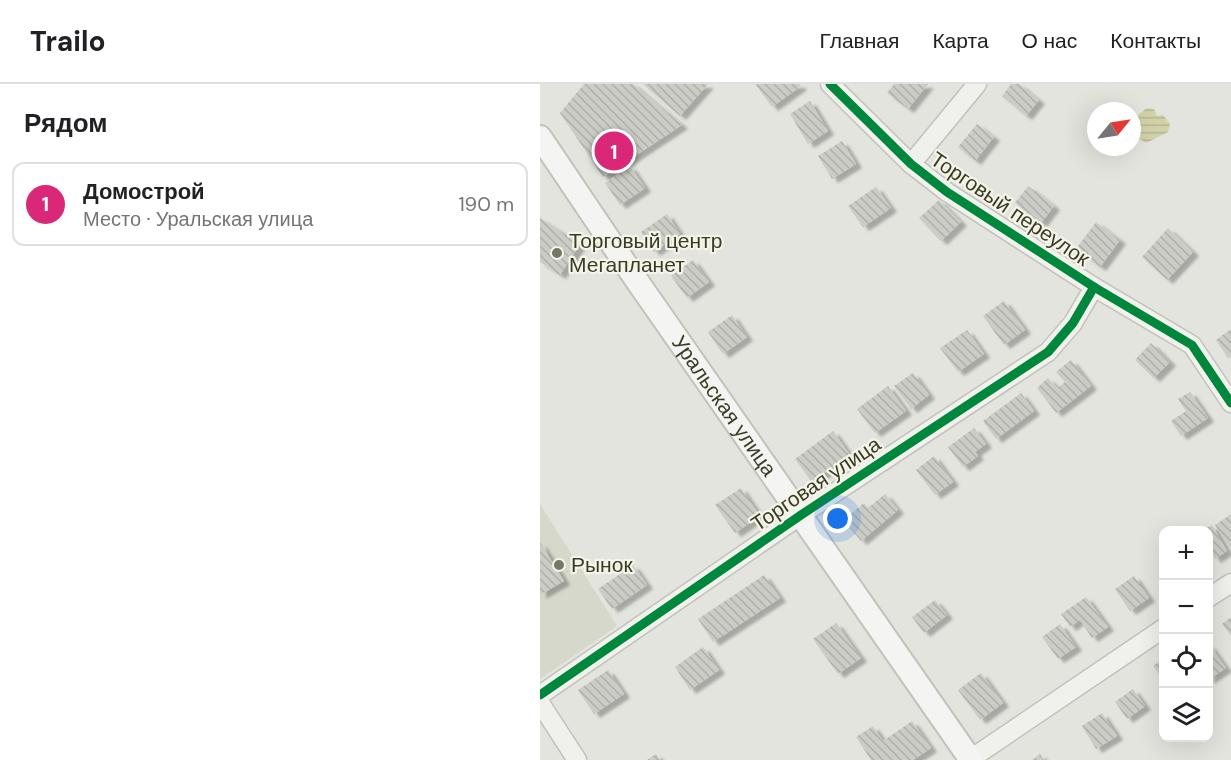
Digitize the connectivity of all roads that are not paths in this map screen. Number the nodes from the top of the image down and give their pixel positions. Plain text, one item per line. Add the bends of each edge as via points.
1 (830, 84) edge
2 (977, 84) edge
3 (540, 137) edge
4 (911, 164) junction
5 (1094, 287) junction
6 (1231, 403) edge
7 (801, 515) junction
8 (1231, 583) edge
9 (1213, 595) edge
10 (1159, 631) edge
11 (540, 695) edge
12 (540, 703) edge
13 (577, 760) edge
14 (970, 760) edge

1 - 4 street, Торговый переулок
2 - 4 street
3 - 7 main road, Уральская улица
4 - 5 street, Торговый переулок via 947,192
5 - 6 street, Торговый переулок via 1192,345
5 - 7 street, Торговая улица via 1073,323 1048,352
7 - 11 street, Торговая улица
7 - 14 main road, Уральская улица
8 - 9 street
10 - 14 street
12 - 13 street

